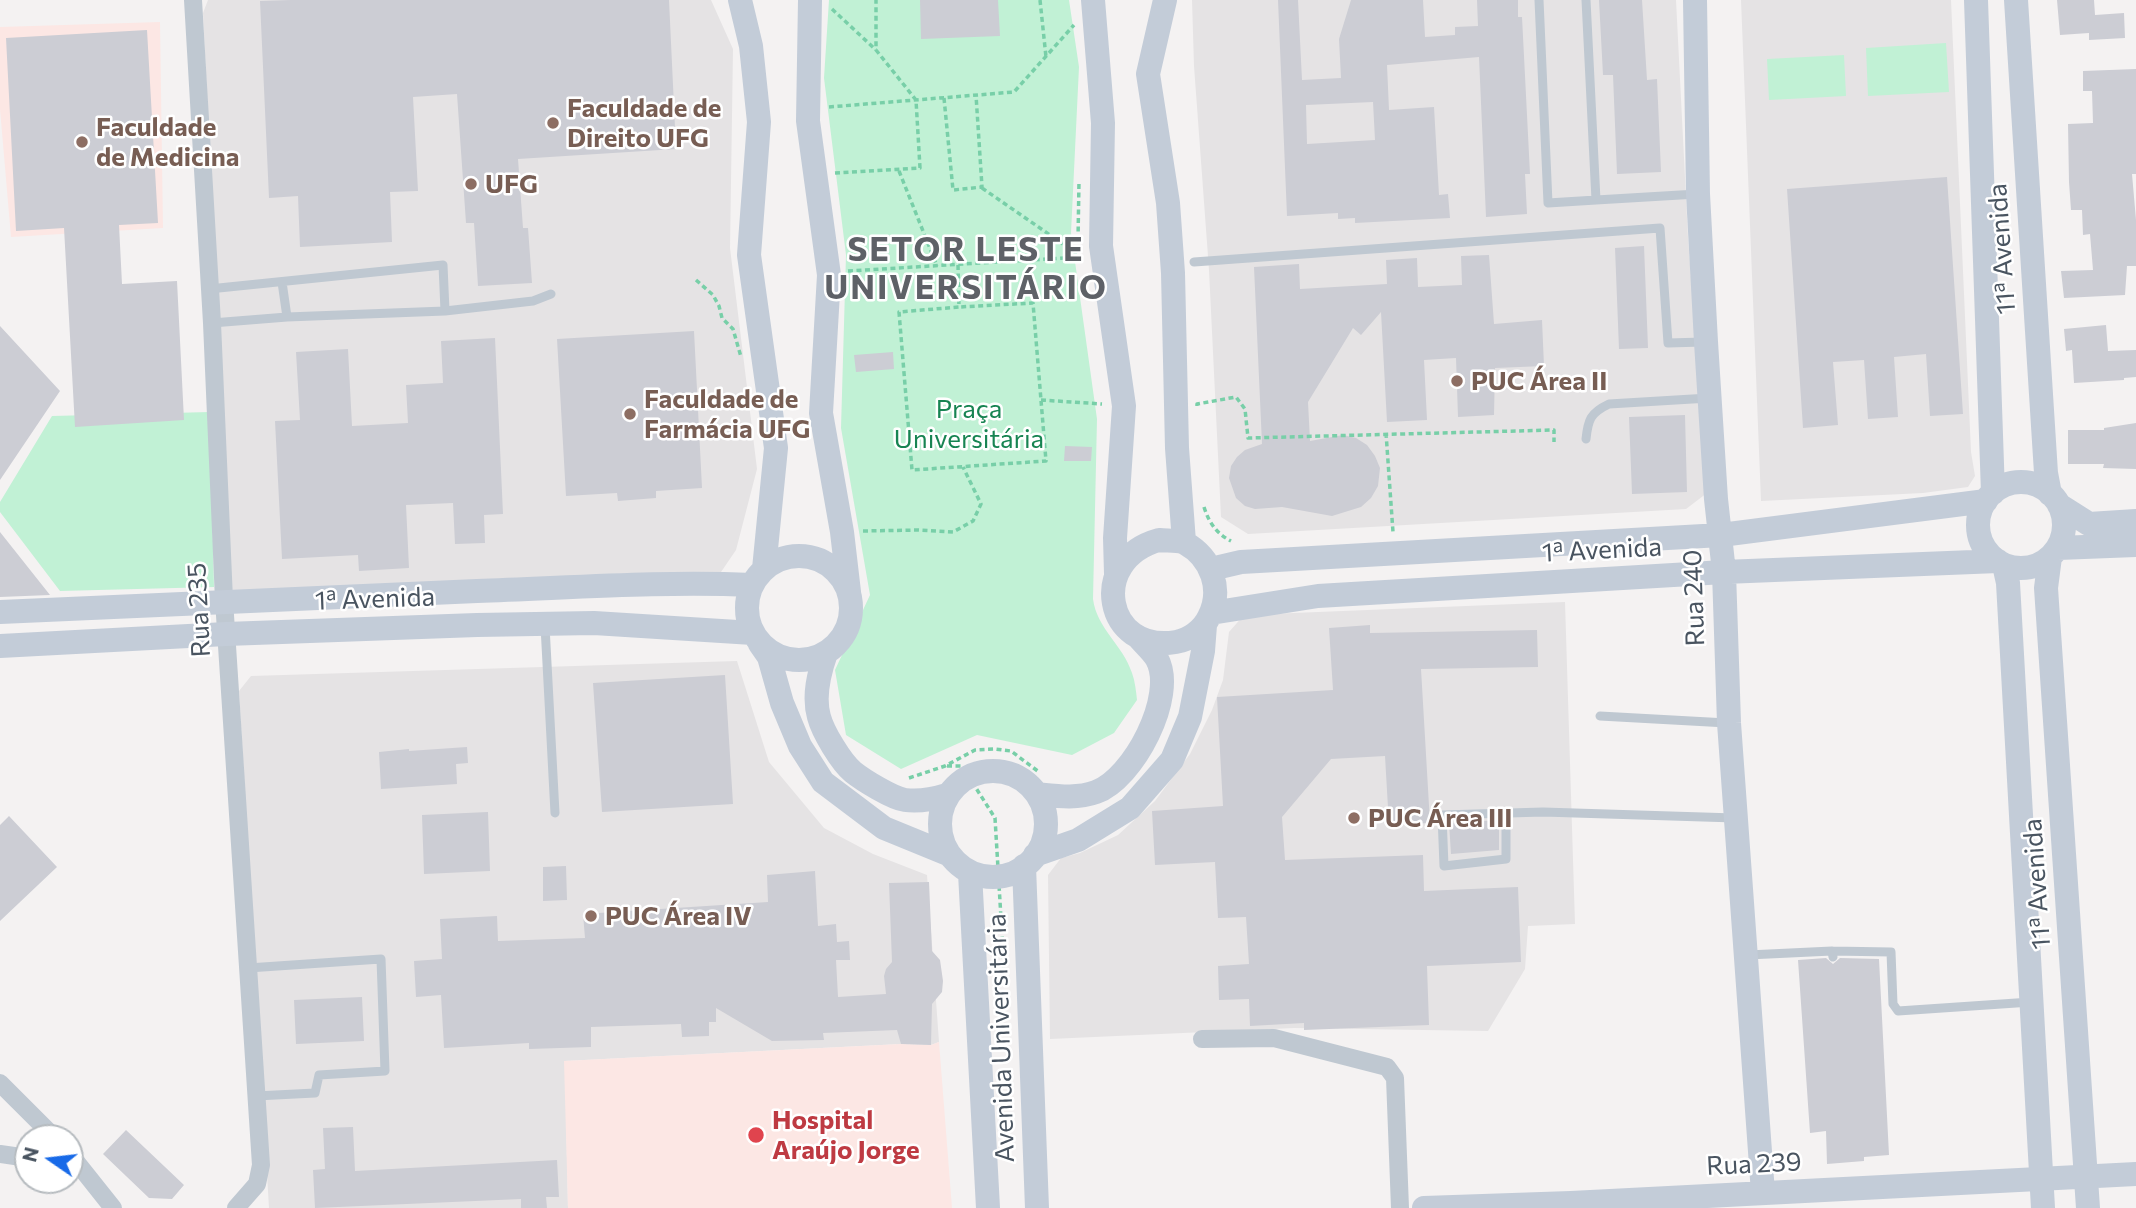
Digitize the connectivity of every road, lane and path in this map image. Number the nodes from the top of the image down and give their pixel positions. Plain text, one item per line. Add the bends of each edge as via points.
1 (193, 0) edge
2 (740, 0) edge
3 (876, 0) edge
4 (1040, 0) edge
5 (1093, 0) edge
6 (1165, 0) edge
7 (1539, 0) edge
8 (1586, 0) edge
9 (1695, 0) edge
10 (1976, 0) edge
11 (2016, 0) edge
12 (821, 4) edge
13 (1079, 32) dead end
14 (876, 50) junction
15 (1046, 57) junction
16 (976, 95) junction
17 (944, 98) junction
18 (916, 100) junction
19 (820, 107) dead end
20 (899, 171) junction
21 (826, 173) dead end
22 (1079, 178) dead end
23 (982, 187) junction
24 (1698, 194) junction
25 (1595, 200) junction
26 (1080, 257) junction
27 (1194, 262) dead end
28 (958, 265) junction
29 (937, 266) junction
30 (837, 272) dead end
31 (696, 281) dead end
32 (282, 282) junction
33 (209, 289) junction
34 (551, 294) dead end
35 (960, 307) junction
36 (445, 311) junction
37 (287, 317) junction
38 (212, 323) junction
39 (1706, 342) junction
40 (764, 360) junction
41 (1710, 398) junction
42 (1041, 400) junction
43 (1101, 404) dead end
44 (1197, 418) dead end
45 (1387, 433) junction
46 (1586, 439) dead end
47 (1554, 442) dead end
48 (963, 467) junction
49 (1201, 496) dead end
50 (1989, 497) junction
51 (2054, 499) junction
52 (2136, 521) edge
53 (850, 531) dead end
54 (1721, 535) junction
55 (1241, 541) dead end
56 (1184, 542) junction
57 (2136, 545) edge
58 (2054, 552) junction
59 (1394, 555) junction
60 (1337, 558) junction
61 (2001, 563) junction
62 (1210, 569) junction
63 (1724, 572) junction
64 (1116, 574) junction
65 (758, 577) junction
66 (1339, 596) junction
67 (224, 600) junction
68 (853, 601) junction
69 (0, 612) edge
70 (1208, 619) junction
71 (545, 624) junction
72 (226, 634) junction
73 (753, 634) junction
74 (1139, 638) junction
75 (0, 646) edge
76 (834, 648) junction
77 (1600, 716) dead end
78 (1729, 723) junction
79 (944, 766) junction
80 (969, 777) junction
81 (908, 778) dead end
82 (1043, 786) junction
83 (947, 795) junction
84 (555, 813) dead end
85 (1506, 814) junction
86 (1736, 818) junction
87 (950, 855) junction
88 (1030, 861) junction
89 (970, 873) junction
90 (999, 876) junction
91 (1746, 955) junction
92 (248, 968) junction
93 (1005, 991) dead end
94 (2032, 1002) junction
95 (1202, 1039) dead end
96 (0, 1083) edge
97 (256, 1096) junction
98 (41, 1124) edge
99 (84, 1171) edge
100 (2136, 1174) edge
101 (2087, 1176) junction
102 (2042, 1178) junction
103 (1763, 1193) junction
104 (110, 1203) edge
105 (1572, 1206) edge
106 (123, 1208) edge
107 (236, 1208) edge
108 (988, 1208) edge
109 (1037, 1208) edge
110 (1401, 1208) edge
111 (1424, 1208) edge
112 (2043, 1208) edge
113 (2088, 1208) edge

1 - 33 street, Rua 235
2 - 40 main road via 751,46 758,122 749,255
3 - 14 path
4 - 15 path
5 - 64 main road via 1102,123 1101,246 1124,406
6 - 56 main road via 1148,74 1168,203
7 - 25 lane via 1548,203
8 - 25 lane
9 - 24 main road, Rua 240
10 - 50 main road, 11ª Avenida
11 - 51 main road, 11ª Avenida via 2046,473
12 - 14 path
12 - 68 main road via 808,121 829,275 821,413
13 - 15 path via 1077,21
14 - 18 path
15 - 16 path via 1014,92
16 - 17 path
16 - 23 path
17 - 18 path
17 - 23 path via 953,190
18 - 19 path
18 - 20 path via 920,168
20 - 21 path
20 - 29 path
22 - 26 path
23 - 26 path
24 - 25 lane
24 - 39 main road, Rua 240
26 - 28 path
27 - 39 lane via 1660,228 1668,343
28 - 29 path
28 - 35 path
29 - 30 path
31 - 40 path via 713,295 722,318 733,329 742,359 747,363
32 - 33 lane
32 - 36 lane via 443,265
32 - 37 lane
33 - 38 street, Rua 235
34 - 36 lane via 533,302
35 - 42 path via 1033,303
35 - 48 path via 899,312 912,470
36 - 37 lane
37 - 38 lane
38 - 67 street, Rua 235
39 - 41 main road, Rua 240
40 - 65 main road via 776,448
41 - 46 lane via 1609,404 1588,420
41 - 54 main road, Rua 240
42 - 43 path
42 - 48 path via 1046,461
44 - 45 path via 1197,404 1236,397 1245,409 1248,438
45 - 47 path via 1554,430
45 - 59 path
48 - 53 path via 981,504 973,521 953,532
49 - 55 path via 1208,520 1217,531 1228,541
50 - 51 main road via 2018,482 2041,487
50 - 54 main road, 1ª Avenida
50 - 61 main road via 1978,525 1980,540
51 - 52 main road via 2089,524
51 - 58 main road via 2064,526
54 - 59 main road, 1ª Avenida
54 - 63 main road, Rua 240
56 - 62 main road
56 - 64 main road via 1145,544 1132,552
57 - 58 main road
58 - 61 main road via 2031,567
58 - 101 main road, 11ª Avenida via 2046,589
59 - 60 main road, 1ª Avenida
60 - 62 main road, 1ª Avenida via 1241,562
60 - 66 main road
61 - 63 main road, 1ª Avenida
61 - 94 main road, 11ª Avenida via 2008,583
62 - 70 main road via 1216,584
63 - 66 main road, 1ª Avenida
63 - 78 main road, Rua 240
64 - 74 main road via 1117,613
65 - 67 main road, 1ª Avenida via 705,583
65 - 68 main road via 778,560 812,558 841,577
65 - 73 main road via 747,601
66 - 70 main road, 1ª Avenida via 1318,596
67 - 69 main road, 1ª Avenida
67 - 72 street, Rua 235
68 - 76 main road via 848,627
68 - 76 path via 853,623
70 - 74 main road via 1182,641 1163,644
70 - 88 main road via 1190,717 1172,760 1130,808 1078,840
71 - 72 main road, 1ª Avenida
71 - 73 main road, 1ª Avenida
71 - 84 lane
72 - 75 main road, 1ª Avenida
72 - 92 street, Rua 235
73 - 76 main road via 764,647 794,661
73 - 87 main road via 769,657 800,746 823,782 884,828
74 - 82 main road via 1158,660 1161,684 1158,714 1137,754 1119,778 1098,792 1073,797
76 - 83 main road via 818,675 818,716 852,771 905,800
77 - 78 lane
78 - 86 main road, Rua 240
79 - 80 path via 962,766
79 - 81 path
79 - 82 path via 975,750 1011,751
80 - 82 main road via 992,770
80 - 83 main road
80 - 90 path via 995,818
82 - 88 main road via 1046,825 1043,841
83 - 87 main road via 940,825
85 - 85 lane via 1442,816 1444,866 1507,859
85 - 86 lane
86 - 91 main road, Rua 240
87 - 89 main road
88 - 90 main road
88 - 109 main road, Avenida Universitária
89 - 90 main road
89 - 108 main road, Avenida Universitária
90 - 93 path
91 - 94 lane via 1891,952 1892,1004 1898,1011
91 - 103 main road, Rua 240
92 - 97 street, Rua 235
92 - 97 lane via 381,959 385,1071 319,1075 315,1093
94 - 102 main road, 11ª Avenida
95 - 110 street via 1273,1038 1387,1068 1395,1078
96 - 98 street
97 - 107 street, Rua 235 via 261,1165 257,1184
99 - 104 street
100 - 101 main road, Rua 239
101 - 102 main road, Rua 239
101 - 113 main road, 11ª Avenida
102 - 103 main road, Rua 239
102 - 112 main road, 11ª Avenida
103 - 105 main road, Rua 239
104 - 106 street
105 - 111 main road, Rua 239

